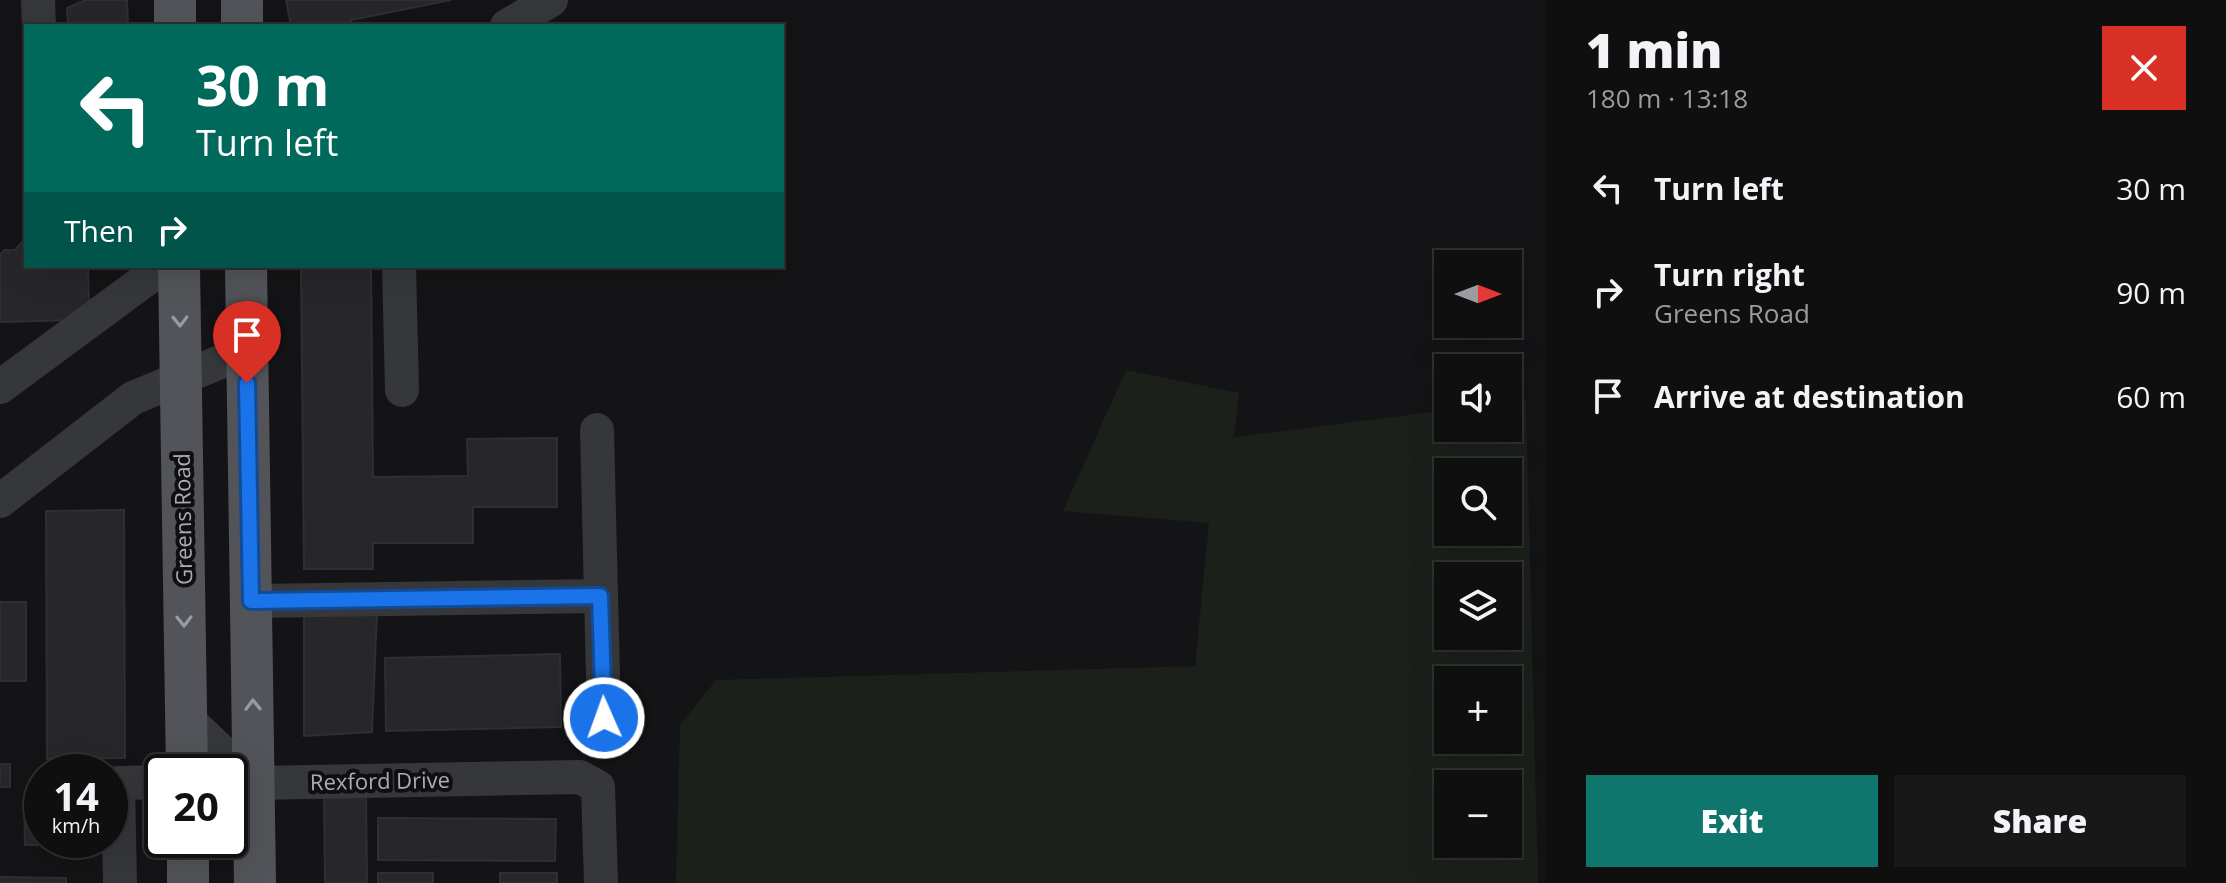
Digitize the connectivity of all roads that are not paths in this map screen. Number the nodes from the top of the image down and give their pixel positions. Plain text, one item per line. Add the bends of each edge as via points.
1 (38, 0) edge
2 (175, 0) edge
3 (242, 0) edge
4 (551, 0) edge
5 (39, 24) edge
6 (175, 24) edge
7 (242, 24) edge
8 (510, 24) edge
9 (161, 268) edge
10 (179, 268) edge
11 (246, 268) edge
12 (399, 268) edge
13 (247, 351) junction
14 (180, 375) junction
15 (0, 387) edge
16 (402, 390) dead end
17 (597, 430) dead end
18 (0, 501) edge
19 (600, 596) junction
20 (251, 601) junction
21 (186, 718) junction
22 (604, 718) dead end
23 (187, 754) edge
24 (144, 782) edge
25 (255, 783) junction
26 (188, 858) edge
27 (120, 883) edge
28 (188, 883) edge
29 (255, 883) edge
30 (601, 883) edge

1 - 5 lane
2 - 6 main road
3 - 7 main road
4 - 8 lane
9 - 15 lane
10 -> 14 main road, Greens Road
11 - 13 main road
12 - 16 lane
13 - 14 lane
13 - 20 main road
14 - 18 lane via 133,398
14 -> 21 main road, Greens Road
17 - 19 lane
19 - 20 lane
19 - 22 lane
25 -> 20 main road
21 - 23 main road, Greens Road
21 - 25 lane
24 - 27 lane via 118,783
25 - 29 main road
25 - 30 lane, Rexford Drive via 580,777 598,787
26 - 28 main road

